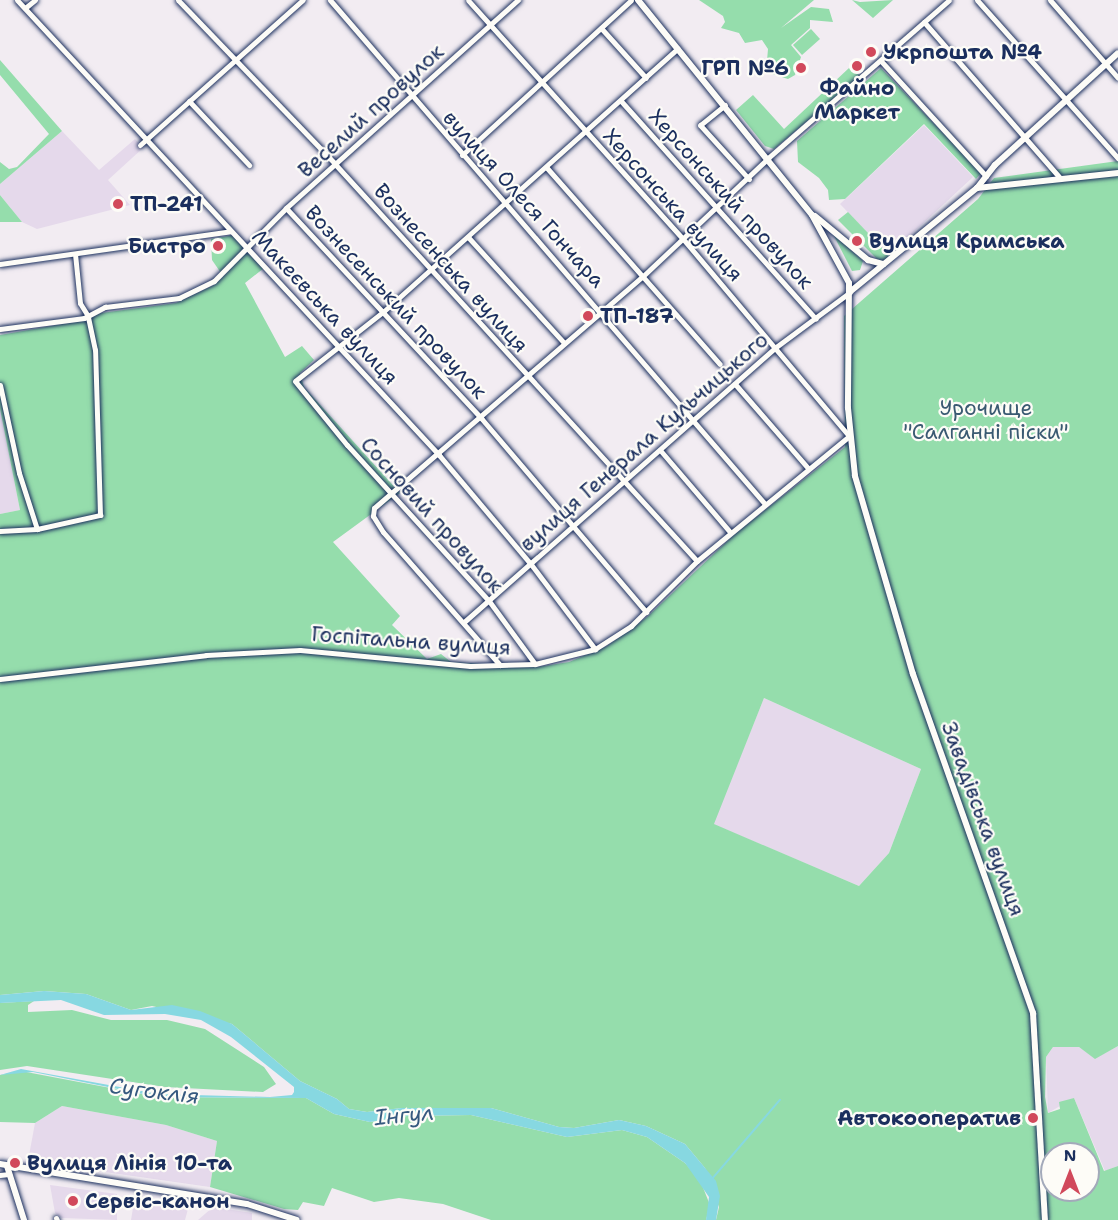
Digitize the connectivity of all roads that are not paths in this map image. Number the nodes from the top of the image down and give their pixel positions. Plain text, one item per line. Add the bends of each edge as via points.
1 (17, 0) edge
2 (35, 0) edge
3 (178, 0) edge
4 (303, 0) edge
5 (330, 0) edge
6 (468, 0) edge
7 (518, 0) edge
8 (631, 0) edge
9 (638, 0) edge
10 (949, 0) edge
11 (977, 0) edge
12 (1050, 0) edge
13 (25, 8) junction
14 (924, 22) junction
15 (490, 25) junction
16 (601, 28) junction
17 (678, 48) junction
18 (1118, 53) edge
19 (234, 61) junction
20 (882, 61) junction
21 (1106, 64) junction
22 (646, 78) junction
23 (1118, 78) edge
24 (540, 82) junction
25 (411, 96) junction
26 (1065, 100) junction
27 (189, 101) junction
28 (621, 101) junction
29 (725, 105) junction
30 (587, 133) junction
31 (1026, 136) junction
32 (146, 139) junction
33 (140, 145) dead end
34 (462, 155) junction
35 (768, 158) junction
36 (1118, 158) edge
37 (335, 164) junction
38 (249, 165) dead end
39 (547, 168) junction
40 (1118, 173) edge
41 (986, 176) junction
42 (1060, 178) junction
43 (749, 179) junction
44 (977, 188) junction
45 (506, 203) junction
46 (286, 208) junction
47 (717, 209) junction
48 (813, 215) junction
49 (827, 224) junction
50 (231, 231) junction
51 (823, 236) junction
52 (468, 237) junction
53 (683, 239) junction
54 (247, 248) junction
55 (75, 254) junction
56 (868, 260) junction
57 (887, 263) junction
58 (0, 264) edge
59 (430, 269) junction
60 (643, 276) junction
61 (846, 278) junction
62 (863, 279) junction
63 (850, 291) junction
64 (384, 311) junction
65 (602, 312) junction
66 (88, 316) junction
67 (816, 319) junction
68 (0, 329) edge
69 (564, 343) junction
70 (342, 346) junction
71 (776, 347) junction
72 (720, 364) dead end
73 (527, 376) junction
74 (735, 384) junction
75 (0, 385) edge
76 (481, 418) junction
77 (694, 418) junction
78 (849, 436) junction
79 (660, 450) junction
80 (439, 454) junction
81 (808, 468) junction
82 (624, 483) junction
83 (394, 493) junction
84 (764, 503) junction
85 (573, 525) junction
86 (37, 530) junction
87 (0, 531) edge
88 (730, 532) junction
89 (697, 561) junction
90 (530, 563) junction
91 (489, 602) junction
92 (646, 612) junction
93 (464, 622) junction
94 (595, 649) junction
95 (535, 664) junction
96 (500, 665) junction
97 (0, 679) edge
98 (4, 1165) edge
99 (0, 1174) edge
100 (9, 1174) junction
101 (24, 1220) edge
102 (297, 1220) edge
103 (1045, 1220) edge

1 - 13 street, Макеєвська вулиця
2 - 13 street
3 - 19 street, Вознесенська вулиця
4 - 19 street
5 - 25 street, вулиця Олеся Гончара
6 - 15 street, Херсонська вулиця
7 - 15 street, Веселий провулок
8 - 16 street
9 - 17 street
10 - 14 street
11 - 26 street
12 - 21 street
13 - 32 street, Макеєвська вулиця
14 - 20 street
14 - 31 street
15 - 24 street, Херсонська вулиця
15 - 25 street, Веселий провулок
16 - 22 street
16 - 24 street
17 - 22 street
17 - 29 street
18 - 21 street
19 - 27 street
19 - 37 street, Вознесенська вулиця
20 - 35 street
20 - 41 street
21 - 23 street
21 - 26 street
22 - 28 street
24 - 30 street, Херсонська вулиця
24 - 34 street
25 - 34 street, вулиця Олеся Гончара
25 - 37 street, Веселий провулок
26 - 31 street
26 - 36 street
27 - 32 street
27 - 38 street
28 - 30 street
28 - 47 street, Херсонський провулок
29 - 35 street
29 - 43 street via 700,125
30 - 39 street
30 - 53 street, Херсонська вулиця
31 - 41 street
31 - 42 street
32 - 33 street
32 - 50 street, Макеєвська вулиця
34 - 45 street, вулиця Олеся Гончара
35 - 43 street
35 - 48 street
37 - 46 street, Веселий провулок
37 - 59 street, Вознесенська вулиця
39 - 45 street
39 - 60 street
40 - 42 street
41 - 44 street
42 - 44 street
43 - 47 street
44 - 57 street
45 - 52 street
45 - 65 street, вулиця Олеся Гончара
46 - 54 street, Веселий провулок
46 - 64 street, Вознесенський провулок
47 - 53 street
47 - 67 street, Херсонський провулок
48 - 49 street
48 - 51 street, Завадівська вулиця
49 - 51 street
49 - 56 street
50 - 54 street, Макеєвська вулиця
50 - 55 street
51 - 61 street, Завадівська вулиця
52 - 59 street
52 - 69 street
53 - 60 street
53 - 71 street, Херсонська вулиця
54 - 66 street, Веселий провулок via 214,280 179,298 105,308
54 - 70 street, Макеєвська вулиця
55 - 58 street
55 - 66 street via 80,303
56 - 57 street
56 - 62 street via 869,269
57 - 62 street
59 - 64 street
59 - 73 street, Вознесенська вулиця
60 - 65 street
60 - 72 street
61 - 62 street
61 - 63 street, Завадівська вулиця
62 - 63 street
63 - 67 street, вулиця Генерала Кульчицького
63 - 78 street, Завадівська вулиця
64 - 70 street
64 - 76 street, Вознесенський провулок
65 - 69 street
65 - 77 street, вулиця Олеся Гончара
66 - 68 street, Веселий провулок
66 - 86 street via 95,350 100,515
67 - 71 street, вулиця Генерала Кульчицького
69 - 73 street
70 - 80 street, Макеєвська вулиця
70 - 83 street, Сосновий провулок via 295,381 347,445
71 - 74 street, вулиця Генерала Кульчицького
71 - 78 street, Херсонська вулиця
73 - 76 street
73 - 82 street, Вознесенська вулиця
74 - 77 street, вулиця Генерала Кульчицького
74 - 81 street
75 - 86 street via 19,473
76 - 80 street
76 - 85 street, Вознесенський провулок
77 - 79 street, вулиця Генерала Кульчицького
77 - 84 street, вулиця Олеся Гончара
78 - 81 street, Госпітальна вулиця
78 - 103 street, Завадівська вулиця via 855,476 906,652 1033,1013
79 - 82 street, вулиця Генерала Кульчицького
79 - 88 street
80 - 83 street
80 - 90 street, Макеєвська вулиця
81 - 84 street, Госпітальна вулиця
82 - 85 street, вулиця Генерала Кульчицького
82 - 89 street, Вознесенська вулиця
83 - 91 street, Сосновий провулок
83 - 93 street via 374,508 373,516
84 - 88 street, Госпітальна вулиця
85 - 90 street, вулиця Генерала Кульчицького
85 - 92 street, Вознесенський провулок
86 - 87 street
88 - 89 street, Госпітальна вулиця
89 - 92 street, Госпітальна вулиця
90 - 91 street, вулиця Генерала Кульчицького
90 - 94 street, Макеєвська вулиця
91 - 93 street, вулиця Генерала Кульчицького
91 - 95 street, Сосновий провулок
92 - 94 street, Госпітальна вулиця
93 - 96 street
94 - 95 street, Госпітальна вулиця
95 - 96 street, Госпітальна вулиця
96 - 97 street, Госпітальна вулиця via 353,657 300,650 207,655
98 - 100 street
98 - 102 street via 261,1208
99 - 100 street
100 - 101 street

